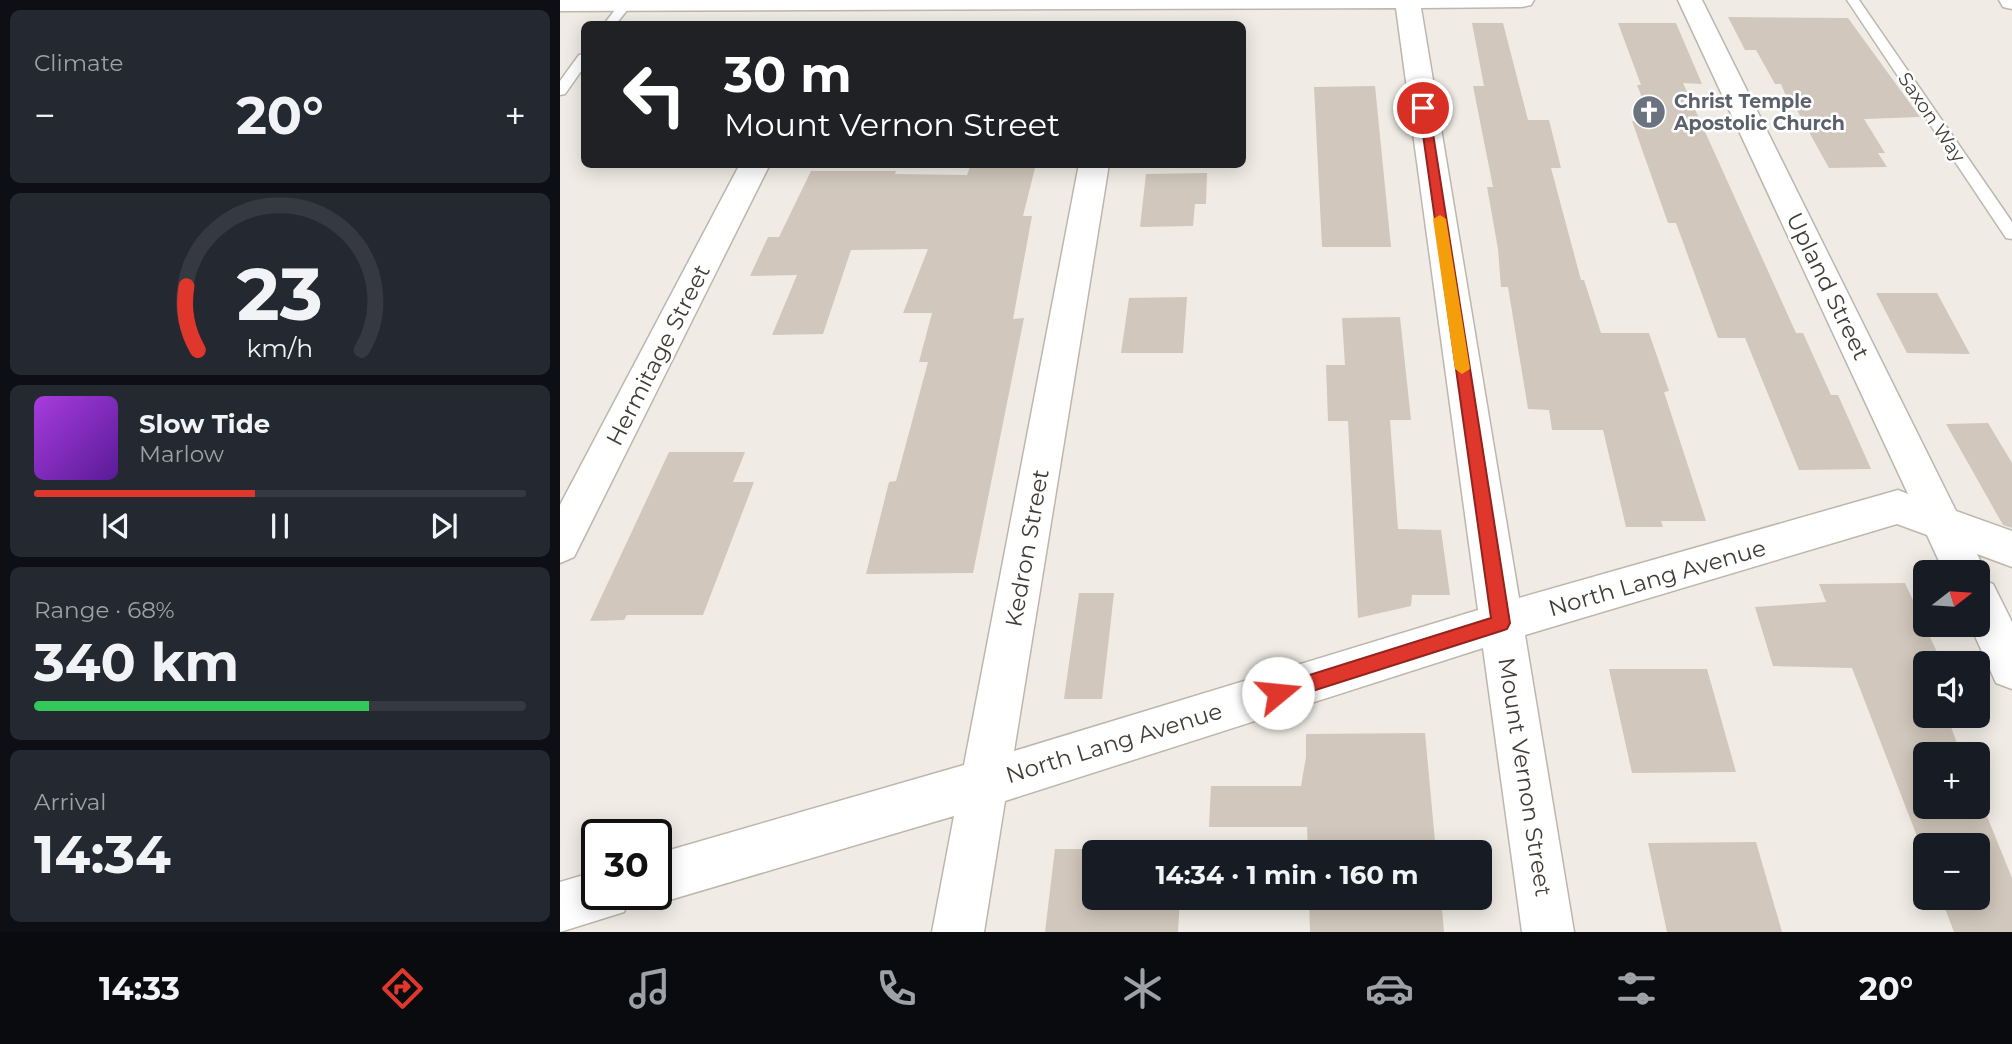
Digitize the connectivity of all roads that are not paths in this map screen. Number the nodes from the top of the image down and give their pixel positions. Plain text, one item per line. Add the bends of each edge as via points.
1 (1123, 0) edge
2 (1407, 0) edge
3 (1522, 0) edge
4 (1690, 0) edge
5 (1853, 0) edge
6 (560, 4) edge
7 (626, 4) junction
8 (835, 9) edge
9 (612, 21) edge
10 (1120, 21) edge
11 (581, 62) edge
12 (560, 90) edge
13 (753, 168) edge
14 (1093, 168) edge
15 (2012, 234) edge
16 (1941, 522) junction
17 (560, 545) edge
18 (2012, 549) edge
19 (1959, 560) edge
20 (1990, 622) edge
21 (1501, 623) junction
22 (2012, 668) edge
23 (985, 782) junction
24 (672, 874) edge
25 (581, 902) edge
26 (560, 908) edge
27 (958, 932) edge
28 (1548, 932) edge

1 - 2 street
1 - 8 street
1 - 10 street
2 - 3 street
2 - 21 street, Mount Vernon Street
4 - 16 street, Upland Street
5 - 15 lane, Saxon Way
6 - 7 street
7 - 8 street
7 - 9 lane
11 - 12 lane
13 - 17 street, Hermitage Street
14 - 23 street, Kedron Street
16 - 18 street, North Lang Avenue
16 - 19 street, Upland Street
16 - 21 street, North Lang Avenue via 1898,507
20 - 22 street
21 - 23 street, North Lang Avenue
21 - 28 street, Mount Vernon Street
23 - 24 street, North Lang Avenue
23 - 27 street, Kedron Street
25 - 26 street

